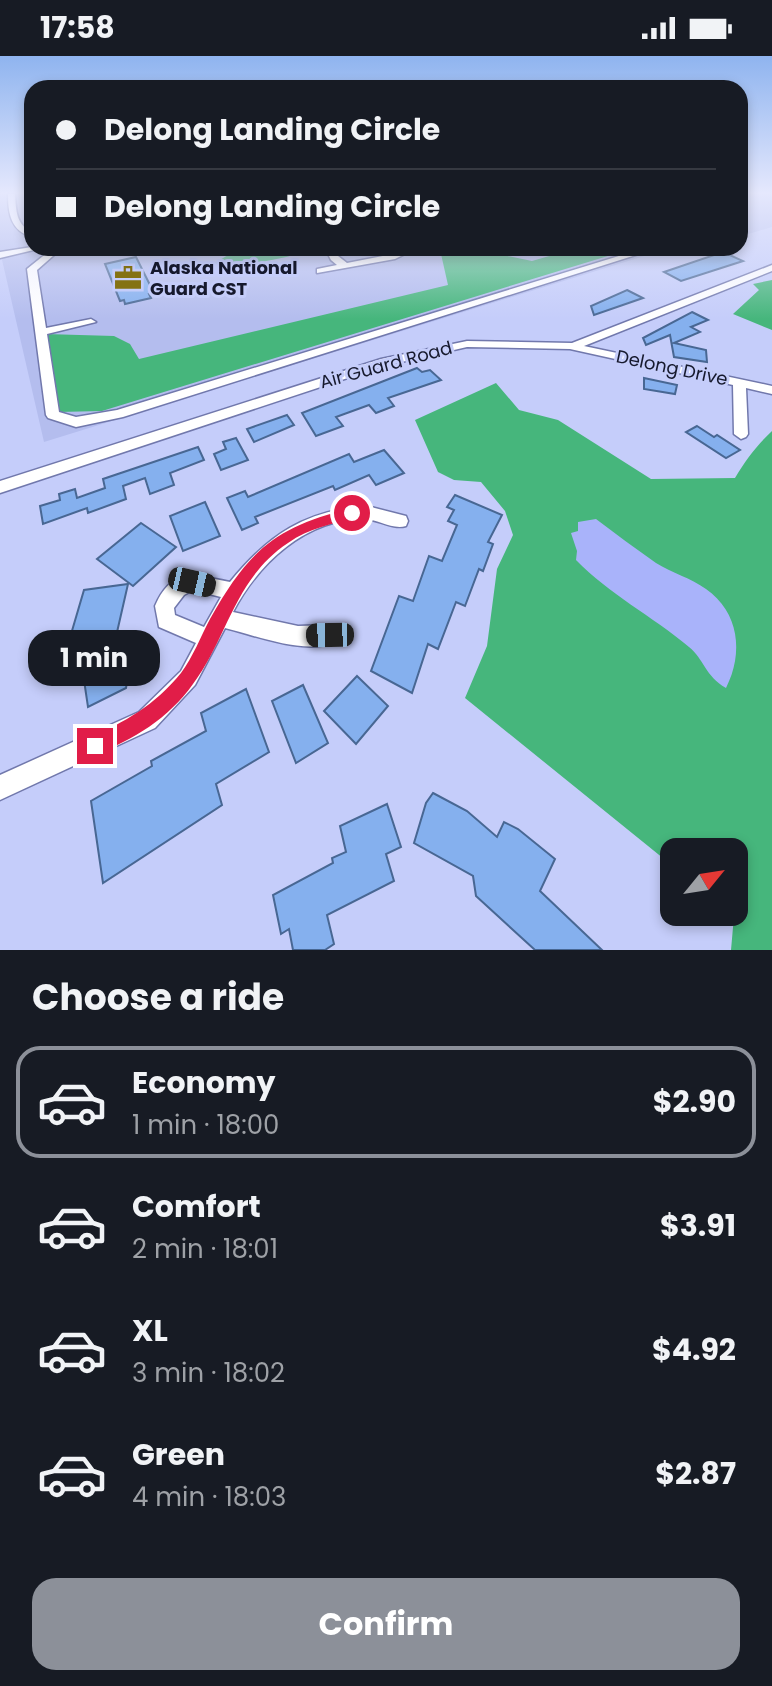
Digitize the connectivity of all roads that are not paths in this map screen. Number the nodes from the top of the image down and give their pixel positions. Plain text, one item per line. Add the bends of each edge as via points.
1 (24, 251) edge
2 (0, 255) edge
3 (48, 256) edge
4 (333, 256) edge
5 (395, 256) edge
6 (628, 256) edge
7 (345, 266) junction
8 (772, 268) edge
9 (320, 271) dead end
10 (91, 322) dead end
11 (41, 332) junction
12 (573, 346) junction
13 (739, 383) junction
14 (772, 390) edge
15 (741, 434) dead end
16 (0, 487) edge
17 (400, 521) dead end
18 (234, 591) junction
19 (220, 618) junction
20 (330, 635) dead end
21 (209, 639) junction
22 (0, 788) edge

1 - 2 street
3 - 11 street via 32,269
4 - 7 street
5 - 7 street
6 - 11 street via 118,414 76,422 53,415
7 - 9 street
8 - 12 street, Air Guard Road
10 - 11 street
12 - 13 street, Delong Drive
12 - 16 street, Air Guard Road via 496,343 439,348
13 - 14 street, Delong Drive
13 - 15 street
17 - 18 street via 367,512 315,522 259,559
18 - 19 street
18 - 21 street via 192,582 177,589 164,606 166,621
19 - 20 street via 298,636
19 - 21 street
21 - 22 street via 188,678 147,720

